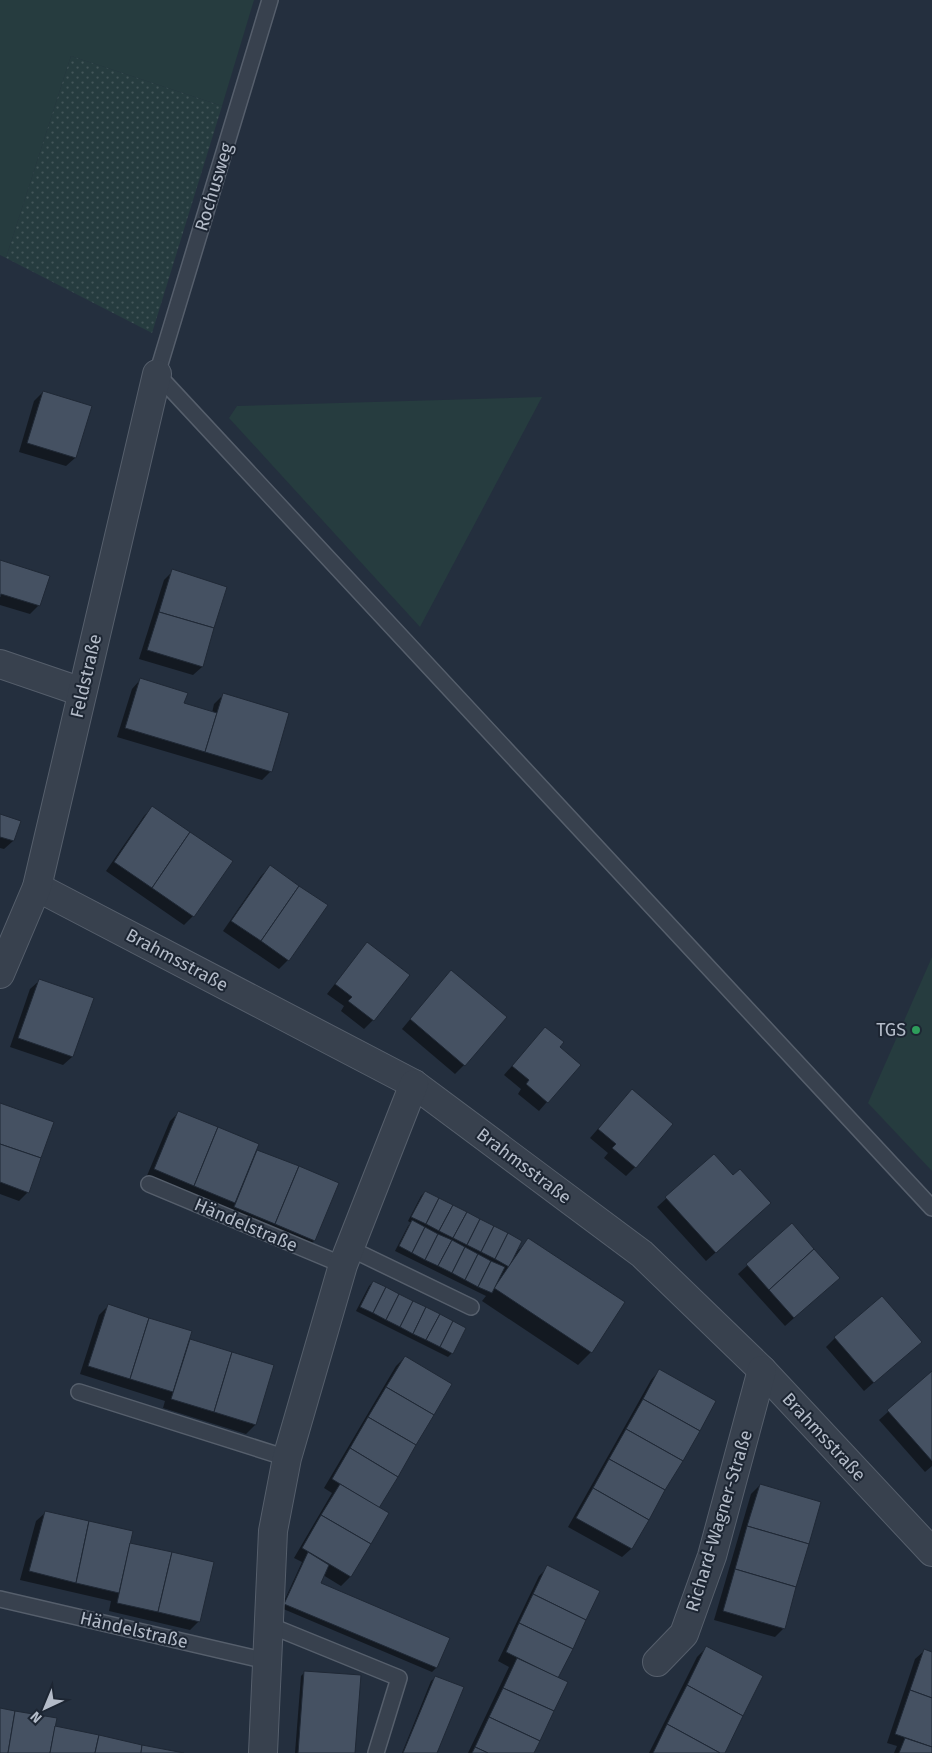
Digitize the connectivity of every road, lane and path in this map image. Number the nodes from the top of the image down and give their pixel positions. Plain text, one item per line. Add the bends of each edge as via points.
1 (270, 0) edge
2 (157, 374) junction
3 (0, 664) edge
4 (82, 692) junction
5 (37, 887) junction
6 (0, 974) edge
7 (414, 1084) junction
8 (149, 1184) dead end
9 (932, 1208) edge
10 (346, 1257) junction
11 (471, 1307) dead end
12 (762, 1370) junction
13 (79, 1392) dead end
14 (286, 1458) junction
15 (932, 1552) edge
16 (0, 1599) edge
17 (269, 1626) junction
18 (267, 1661) junction
19 (657, 1662) dead end
20 (264, 1753) edge
21 (376, 1753) edge

1 - 2 lane, Rochusweg
2 - 4 street, Feldstraße
2 - 9 lane
3 - 4 street
4 - 5 street, Feldstraße
5 - 6 street, Feldstraße
5 - 7 street, Brahmsstraße
7 - 10 street
7 - 12 street, Brahmsstraße via 642,1254
8 - 10 lane, Händelstraße
10 - 11 lane, Händelstraße
10 - 14 street
12 - 15 street, Brahmsstraße
12 - 19 street, Richard-Wagner-Straße via 712,1556 684,1634
13 - 14 lane
14 - 17 street via 273,1531
16 - 18 lane, Händelstraße
17 - 18 street
17 - 21 lane via 399,1678
18 - 20 street

